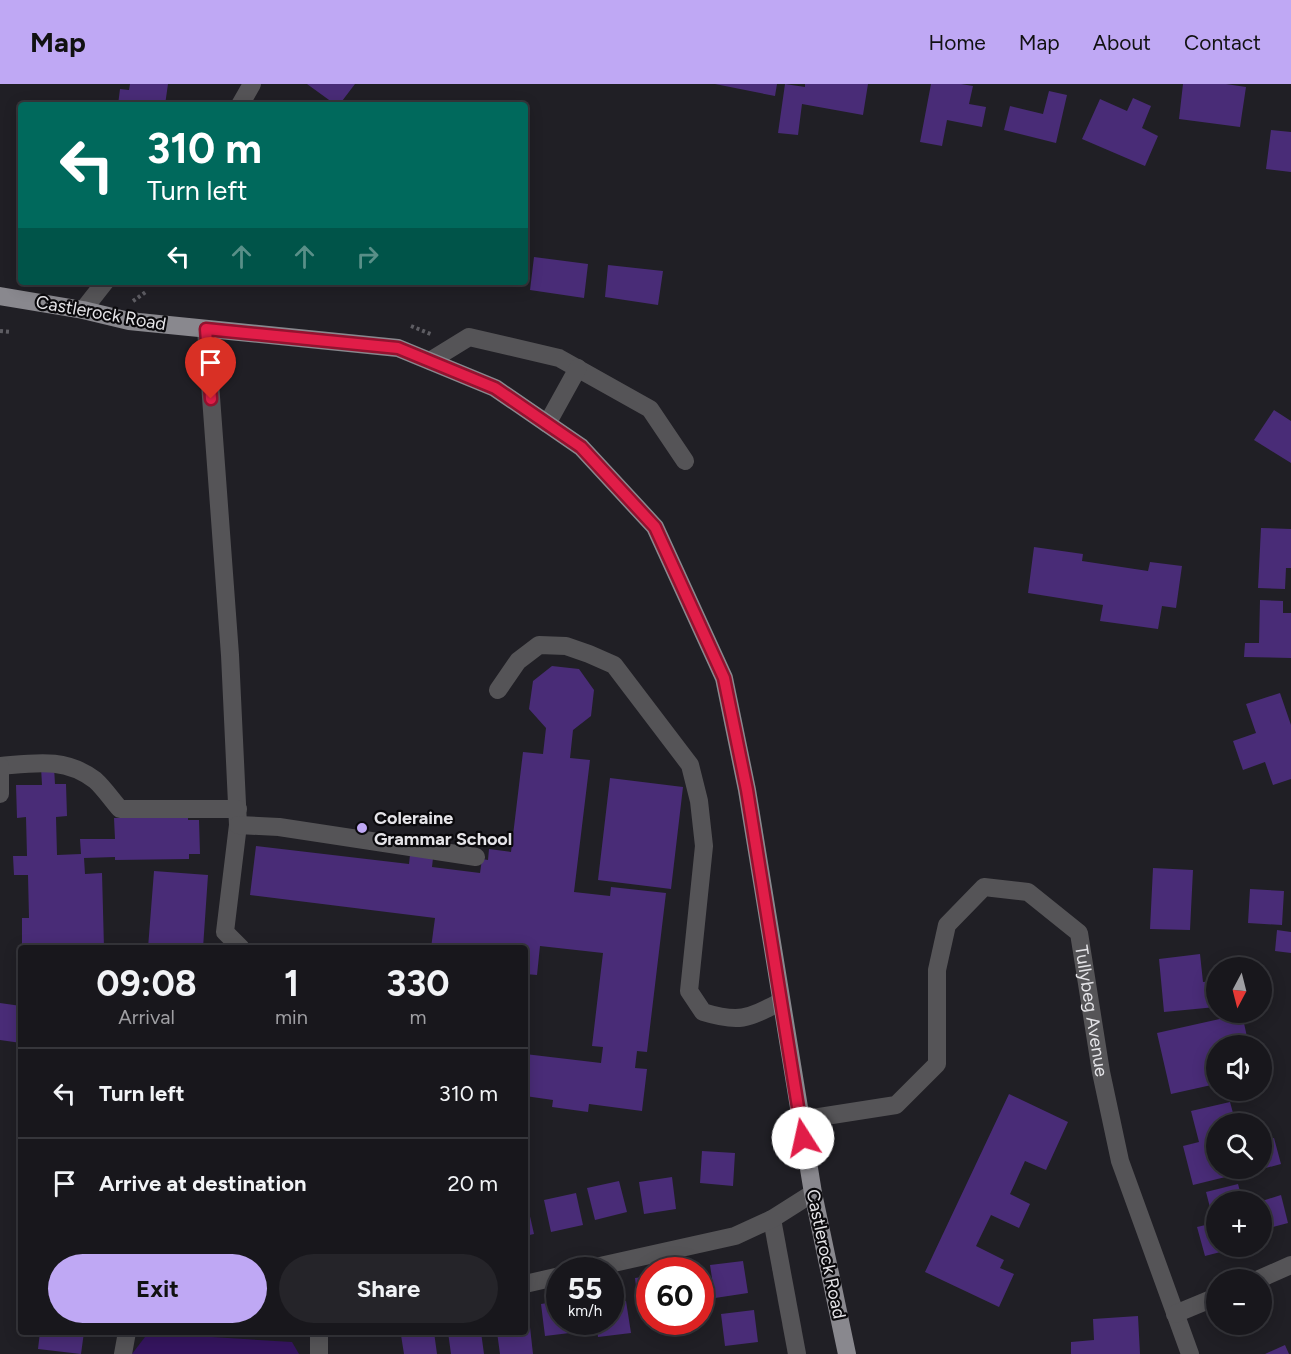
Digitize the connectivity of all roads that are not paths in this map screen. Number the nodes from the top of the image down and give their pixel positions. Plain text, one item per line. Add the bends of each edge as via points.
1 (252, 84) edge
2 (242, 102) edge
3 (103, 285) edge
4 (0, 296) edge
5 (83, 310) junction
6 (206, 329) junction
7 (430, 361) junction
8 (578, 368) junction
9 (547, 424) junction
10 (685, 461) dead end
11 (498, 690) dead end
12 (0, 766) edge
13 (0, 794) edge
14 (238, 817) junction
15 (476, 857) dead end
16 (238, 945) edge
17 (780, 1002) junction
18 (800, 1120) junction
19 (813, 1193) junction
20 (772, 1219) junction
21 (624, 1261) edge
22 (1291, 1265) edge
23 (1272, 1273) edge
24 (546, 1279) edge
25 (528, 1283) edge
26 (1206, 1301) edge
27 (1175, 1314) junction
28 (127, 1335) edge
29 (319, 1335) edge
30 (123, 1354) edge
31 (319, 1354) edge
32 (797, 1354) edge
33 (847, 1354) edge
34 (1190, 1354) edge

1 - 2 street
3 - 5 street
4 - 5 main road, Castlerock Road
5 - 6 main road, Castlerock Road via 129,321
6 - 7 main road, Castlerock Road via 398,348
6 - 14 street
7 - 8 street via 469,337 559,358
7 - 9 main road, Castlerock Road via 495,388
8 - 9 street
8 - 10 street via 650,409
9 - 17 main road, Castlerock Road via 581,447 655,527 724,678 747,790
11 - 17 street via 518,662 539,645 566,646 614,665 690,765 699,801 704,846 689,991 703,1012 726,1019 752,1017
12 - 13 street
12 - 14 street via 36,762 67,765 96,781 120,809
14 - 15 street via 279,827
14 - 16 street via 225,932
17 - 18 main road, Castlerock Road
18 - 19 main road, Castlerock Road
18 - 27 street, Tullybeg Avenue via 896,1105 938,1064 937,970 947,926 984,887 1028,892 1079,933 1120,1161
19 - 20 street
19 - 33 main road, Castlerock Road
20 - 21 street via 735,1236
20 - 32 street
22 - 23 street
24 - 25 street
26 - 27 street
27 - 34 street, Tullybeg Avenue
28 - 30 street
29 - 31 street

